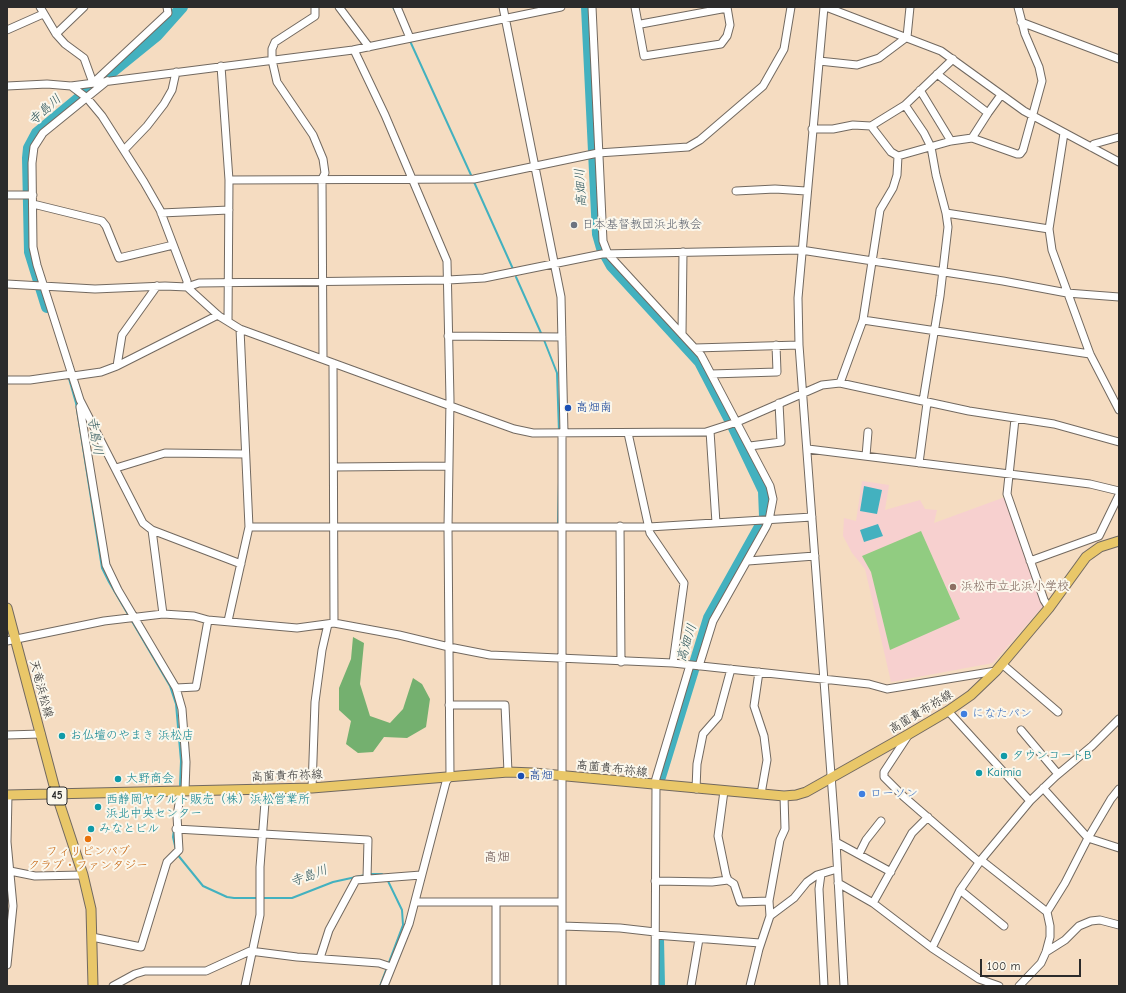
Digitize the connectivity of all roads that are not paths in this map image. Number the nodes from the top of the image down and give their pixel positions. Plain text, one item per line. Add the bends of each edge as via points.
1 (84, 7) edge
2 (167, 7) edge
3 (315, 7) edge
4 (339, 7) edge
5 (396, 7) edge
6 (503, 7) edge
7 (561, 7) edge
8 (592, 7) edge
9 (635, 7) edge
10 (791, 7) edge
11 (825, 7) edge
12 (910, 7) edge
13 (1018, 7) edge
14 (727, 8) edge
15 (42, 11) edge
16 (505, 19) junction
17 (1021, 22) junction
18 (638, 23) junction
19 (7, 30) edge
20 (56, 34) junction
21 (907, 37) junction
22 (410, 38) junction
23 (369, 47) junction
24 (354, 50) junction
25 (953, 59) junction
26 (1119, 59) edge
27 (272, 60) junction
28 (819, 61) junction
29 (221, 66) junction
30 (176, 72) junction
31 (937, 74) junction
32 (107, 81) junction
33 (93, 83) junction
34 (8, 84) edge
35 (70, 86) junction
36 (920, 90) junction
37 (1001, 96) junction
38 (87, 98) junction
39 (905, 105) junction
40 (988, 113) junction
41 (1032, 116) junction
42 (871, 126) junction
43 (812, 130) junction
44 (1064, 133) junction
45 (1119, 137) edge
46 (972, 138) junction
47 (951, 141) junction
48 (931, 147) junction
49 (1091, 148) junction
50 (124, 150) junction
51 (595, 153) junction
52 (898, 156) junction
53 (1119, 162) edge
54 (536, 165) junction
55 (412, 179) junction
56 (229, 180) junction
57 (322, 180) junction
58 (736, 191) dead end
59 (806, 191) junction
60 (7, 195) edge
61 (30, 195) junction
62 (33, 204) junction
63 (229, 210) junction
64 (161, 213) junction
65 (946, 213) junction
66 (1049, 229) junction
67 (173, 245) junction
68 (801, 250) junction
69 (683, 252) junction
70 (606, 254) junction
71 (873, 260) junction
72 (555, 263) junction
73 (943, 272) junction
74 (448, 280) junction
75 (324, 281) junction
76 (228, 282) junction
77 (7, 284) edge
78 (157, 286) junction
79 (42, 287) junction
80 (187, 287) junction
81 (1066, 293) junction
82 (1119, 297) edge
83 (218, 315) junction
84 (863, 320) junction
85 (228, 321) junction
86 (240, 329) junction
87 (934, 330) junction
88 (682, 334) junction
89 (448, 336) junction
90 (562, 337) junction
91 (776, 345) junction
92 (799, 345) junction
93 (695, 348) junction
94 (1090, 354) junction
95 (323, 359) junction
96 (333, 363) junction
97 (117, 366) junction
98 (711, 374) junction
99 (70, 375) junction
100 (7, 380) edge
101 (840, 383) junction
102 (804, 392) junction
103 (80, 400) junction
104 (925, 402) junction
105 (779, 403) junction
106 (448, 405) junction
107 (1119, 410) edge
108 (1015, 419) junction
109 (737, 422) junction
110 (710, 431) junction
111 (868, 432) dead end
112 (628, 433) junction
113 (561, 434) junction
114 (1119, 442) edge
115 (750, 446) junction
116 (808, 449) junction
117 (245, 454) junction
118 (866, 456) junction
119 (919, 463) junction
120 (448, 466) junction
121 (334, 467) junction
122 (116, 468) junction
123 (1009, 474) junction
124 (1119, 491) edge
125 (1119, 495) edge
126 (812, 517) junction
127 (769, 520) junction
128 (716, 523) junction
129 (334, 526) junction
130 (620, 526) junction
131 (248, 527) junction
132 (448, 527) junction
133 (561, 527) junction
134 (649, 527) junction
135 (152, 530) junction
136 (1119, 541) edge
137 (815, 556) junction
138 (748, 561) junction
139 (1030, 561) junction
140 (240, 564) junction
141 (7, 608) edge
142 (1049, 608) junction
143 (163, 614) junction
144 (131, 618) junction
145 (208, 620) junction
146 (228, 621) junction
147 (331, 624) junction
148 (12, 640) edge
149 (449, 647) junction
150 (562, 659) junction
151 (621, 662) junction
152 (673, 663) junction
153 (694, 665) junction
154 (999, 667) junction
155 (731, 669) junction
156 (759, 672) junction
157 (824, 680) junction
158 (176, 688) junction
159 (449, 705) junction
160 (948, 710) junction
161 (1058, 712) dead end
162 (1119, 719) edge
163 (1021, 730) dead end
164 (41, 734) junction
165 (909, 734) junction
166 (7, 735) edge
167 (508, 772) junction
168 (1058, 774) junction
169 (561, 775) junction
170 (450, 776) junction
171 (831, 778) junction
172 (655, 785) junction
173 (312, 788) junction
174 (1043, 788) junction
175 (266, 789) junction
176 (696, 789) junction
177 (1119, 789) edge
178 (183, 791) junction
179 (724, 791) junction
180 (56, 793) junction
181 (761, 794) junction
182 (8, 795) edge
183 (784, 796) junction
184 (1030, 801) junction
185 (928, 817) junction
186 (881, 821) dead end
187 (176, 829) junction
188 (264, 835) junction
189 (1088, 838) junction
190 (836, 842) junction
191 (1119, 848) edge
192 (859, 854) junction
193 (980, 861) junction
194 (837, 869) junction
195 (10, 871) junction
196 (891, 872) junction
197 (822, 874) junction
198 (83, 875) junction
199 (421, 875) junction
200 (367, 876) junction
201 (728, 880) junction
202 (657, 881) junction
203 (838, 883) junction
204 (960, 890) junction
205 (9, 892) edge
206 (415, 902) junction
207 (496, 902) junction
208 (561, 902) junction
209 (769, 902) junction
210 (873, 903) junction
211 (1047, 912) junction
212 (770, 916) junction
213 (1119, 925) edge
214 (562, 926) junction
215 (1004, 926) dead end
216 (657, 935) junction
217 (92, 937) junction
218 (699, 939) junction
219 (760, 943) junction
220 (932, 948) junction
221 (254, 951) junction
222 (1046, 952) junction
223 (320, 958) junction
224 (7, 965) edge
225 (388, 966) junction
226 (980, 983) edge
227 (93, 986) edge
228 (114, 986) edge
229 (246, 986) edge
230 (384, 986) edge
231 (496, 986) edge
232 (562, 986) edge
233 (654, 986) edge
234 (691, 986) edge
235 (750, 986) edge
236 (824, 986) edge
237 (844, 986) edge
238 (999, 986) edge
239 (1019, 986) edge

1 - 20 street
2 - 33 street via 168,13
3 - 27 street via 315,16 275,42
4 - 23 street
5 - 22 street
6 - 16 street
7 - 16 street
8 - 51 street
9 - 18 street
10 - 51 street via 784,49 763,86 700,140 683,148
11 - 21 street
11 - 28 street
12 - 21 street
13 - 17 street
14 - 18 street
14 - 18 street via 730,25 721,44 656,55 644,56
15 - 19 street
15 - 20 street
16 - 22 street
16 - 54 street
17 - 26 street
17 - 41 street via 1042,75 1042,87
20 - 33 street via 84,58
21 - 25 street via 941,51
21 - 28 street via 869,62 857,65
22 - 23 street
23 - 24 street
24 - 27 street
24 - 55 street
25 - 31 street
25 - 37 street
27 - 29 street
27 - 57 street via 277,82 313,135 323,159 325,173
28 - 43 street
29 - 30 street
29 - 56 street
30 - 32 street
30 - 50 street via 172,90 164,104 148,126
31 - 36 street
31 - 40 street
32 - 33 street
32 - 38 street
33 - 35 street
34 - 35 street
35 - 38 street
36 - 39 street
36 - 47 street
37 - 40 street
37 - 41 street
38 - 50 street
38 - 61 street via 52,125 36,143 32,157
39 - 42 street
39 - 48 street
40 - 46 street
41 - 44 street
41 - 46 street via 1020,154
42 - 43 street via 853,125
42 - 52 street via 891,152
43 - 59 street
44 - 49 street
44 - 66 street
45 - 49 street via 1094,144
46 - 47 street
47 - 48 street
48 - 52 street
48 - 65 street
49 - 53 street
50 - 64 street
51 - 54 street
51 - 70 street
52 - 71 street via 893,188 880,210
54 - 55 street via 474,179
54 - 72 street
55 - 57 street
55 - 74 street via 445,253
56 - 57 street
56 - 63 street
57 - 75 street
58 - 59 street
59 - 68 street
60 - 61 street
61 - 62 street
62 - 67 street via 102,221 119,258
62 - 79 street via 34,250
63 - 64 street
63 - 76 street
64 - 67 street
65 - 66 street
65 - 73 street via 948,239
66 - 81 street via 1052,250
67 - 80 street via 188,281
68 - 69 street
68 - 71 street
68 - 92 street
69 - 70 street
69 - 88 street
70 - 72 street
70 - 88 street
71 - 73 street
71 - 84 street
72 - 74 street via 484,278
72 - 90 street via 562,304
73 - 81 street
73 - 87 street
74 - 75 street
74 - 89 street
75 - 76 street
75 - 95 street
76 - 80 street via 199,283
76 - 85 street
77 - 79 street
78 - 79 street via 108,289
78 - 80 street
78 - 97 street via 122,335
79 - 99 street
80 - 83 street
81 - 82 street
81 - 94 street
83 - 85 street
83 - 97 street
84 - 87 street
84 - 101 street
85 - 86 street
86 - 95 street
86 - 117 street
87 - 94 street
87 - 104 street
88 - 93 street
89 - 90 street
89 - 106 street
90 - 113 street
91 - 92 street
91 - 93 street
91 - 98 street via 777,372
92 - 102 street
93 - 98 street
94 - 107 street
95 - 96 street
96 - 106 street
96 - 121 street
97 - 99 street via 101,372
98 - 109 street
99 - 100 street
99 - 103 street
101 - 102 street via 822,385
101 - 104 street
102 - 105 street
102 - 116 street
103 - 122 street
103 - 144 street via 106,565
104 - 108 street
104 - 119 street
105 - 109 street
105 - 115 street via 781,442
106 - 113 street via 520,431
106 - 120 street
108 - 114 street via 1067,427
108 - 123 street
109 - 110 street
109 - 115 street
110 - 112 street
110 - 128 street
111 - 118 street
112 - 113 street
112 - 134 street
113 - 133 street
115 - 127 street via 770,486 773,499
116 - 118 street
116 - 126 street
117 - 122 street via 165,452
117 - 131 street
118 - 119 street
119 - 123 street
120 - 121 street
120 - 132 street
121 - 129 street
122 - 135 street via 140,518
123 - 124 street via 1090,484
123 - 139 street via 1007,494
124 - 125 street
125 - 139 street via 1098,536
126 - 127 street
126 - 137 street
127 - 128 street
127 - 138 street
128 - 134 street
129 - 131 street
129 - 132 street
129 - 147 street
130 - 133 street
130 - 134 street
130 - 151 street
131 - 140 street
132 - 133 street
132 - 149 street
133 - 150 street
134 - 152 street via 654,541 684,582
135 - 140 street
135 - 143 street
136 - 142 main road, 高薗貴布祢線 via 1100,547 1086,557
137 - 138 street
137 - 157 street
138 - 153 street via 713,622
139 - 142 street
140 - 146 street
141 - 148 main road, 天竜浜松線 / 45
142 - 154 main road, 高薗貴布祢線
143 - 144 street
143 - 145 street via 194,616
144 - 148 street
144 - 158 street
145 - 146 street
145 - 158 street via 196,687
146 - 147 street via 297,628
147 - 149 street via 399,635
147 - 173 street via 322,650 315,702
148 - 164 main road, 天竜浜松線 / 45
149 - 150 street via 503,657
149 - 159 street
150 - 151 street
150 - 169 street
151 - 152 street
152 - 153 street
153 - 155 street
153 - 172 street
154 - 157 street via 890,689 869,684
154 - 160 main road, 高薗貴布祢線 via 971,695
154 - 161 street
155 - 156 street
155 - 176 street via 718,717 703,734 697,764
156 - 157 street
156 - 181 street via 754,706 764,736 767,760
157 - 171 street
158 - 178 street via 182,709 186,762
159 - 167 street via 505,705
159 - 170 street
160 - 165 main road, 高薗貴布祢線
160 - 184 street
162 - 168 street
163 - 168 street
164 - 166 street
164 - 180 main road, 天竜浜松線 / 45
165 - 171 main road, 高薗貴布祢線
165 - 185 street via 883,775
167 - 169 main road, 高薗貴布祢線
167 - 170 main road, 高薗貴布祢線
168 - 174 street
169 - 172 main road, 高薗貴布祢線
169 - 208 street
170 - 173 main road, 高薗貴布祢線
170 - 199 street via 446,782
171 - 183 main road, 高薗貴布祢線 via 806,792
171 - 190 street
172 - 176 main road, 高薗貴布祢線
172 - 202 street
173 - 175 main road, 高薗貴布祢線
174 - 184 street
174 - 189 street
175 - 178 main road, 高薗貴布祢線
175 - 188 street
176 - 179 main road, 高薗貴布祢線
177 - 189 street
178 - 180 main road, 高薗貴布祢線
178 - 187 street
179 - 181 main road, 高薗貴布祢線
179 - 201 street via 718,836
180 - 182 main road, 高薗貴布祢線
180 - 198 main road, 天竜浜松線 / 45
181 - 183 main road, 高薗貴布祢線
182 - 195 street
183 - 209 street via 785,829 780,840
184 - 193 street
185 - 193 street
185 - 196 street via 912,833
186 - 192 street
187 - 188 street
187 - 217 street via 176,851 167,862 141,947
188 - 200 street via 368,840
188 - 221 street via 260,867 260,916
189 - 191 street
189 - 211 street
190 - 192 street
190 - 194 street
192 - 196 street
193 - 204 street
193 - 211 street
194 - 197 street
194 - 203 street
195 - 198 street via 34,876
195 - 205 street
196 - 210 street
197 - 212 street via 807,882 794,898
197 - 236 street via 819,889
198 - 217 main road, 天竜浜松線 / 45 via 91,909
199 - 200 street
199 - 206 street
200 - 223 street via 356,880 329,930
201 - 202 street
201 - 209 street via 734,884 740,902
202 - 216 street
203 - 210 street
203 - 237 street
204 - 215 street
204 - 220 street
205 - 224 street via 13,906
206 - 207 street
206 - 225 street
207 - 208 street
207 - 231 street
208 - 214 street
209 - 212 street
210 - 220 street
211 - 222 street via 1050,930
212 - 219 street
213 - 222 street via 1100,920 1091,921 1079,926 1065,940
214 - 216 street via 620,928
214 - 232 street
216 - 218 street
216 - 233 street
217 - 227 main road, 天竜浜松線 / 45
218 - 219 street
218 - 234 street
219 - 235 street
220 - 226 street
221 - 223 street
221 - 228 street via 206,971 145,971
221 - 229 street
222 - 239 street via 1036,969
223 - 225 street
225 - 230 street
226 - 238 street

